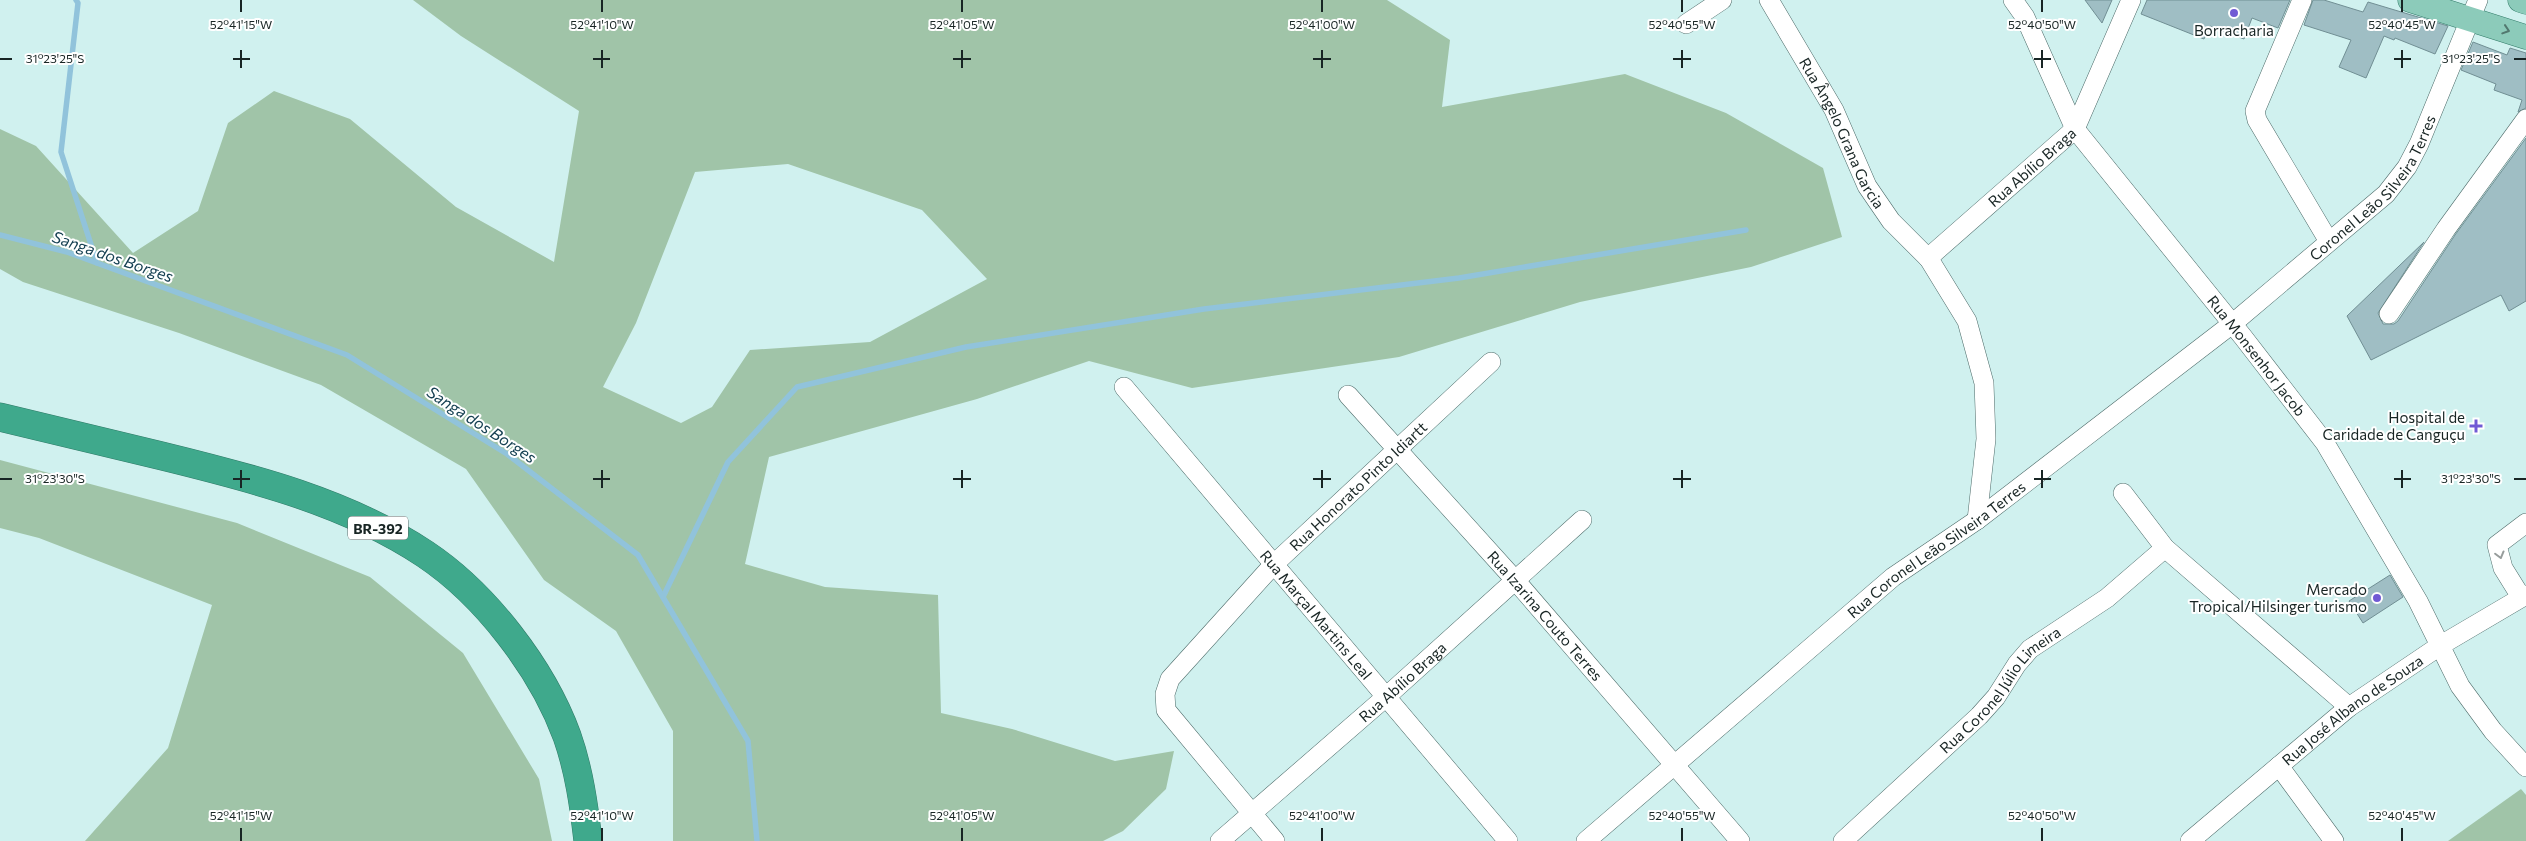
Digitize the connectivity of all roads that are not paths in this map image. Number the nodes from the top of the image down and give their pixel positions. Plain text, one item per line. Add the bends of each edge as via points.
1 (1722, 0) edge
2 (1769, 0) edge
3 (2013, 0) edge
4 (2131, 0) edge
5 (2302, 0) edge
6 (2410, 0) edge
7 (2520, 0) edge
8 (2526, 2) edge
9 (2474, 10) edge
10 (1686, 24) dead end
11 (2526, 37) edge
12 (2526, 119) edge
13 (2075, 129) junction
14 (2328, 240) junction
15 (1928, 258) junction
16 (2389, 314) dead end
17 (2232, 324) junction
18 (1491, 362) dead end
19 (1124, 387) dead end
20 (1348, 395) dead end
21 (0, 417) edge
22 (1398, 450) junction
23 (2123, 494) dead end
24 (1582, 520) dead end
25 (1976, 520) junction
26 (2526, 523) edge
27 (2165, 548) junction
28 (1273, 565) junction
29 (1515, 580) junction
30 (2523, 596) edge
31 (2441, 645) junction
32 (1387, 696) junction
33 (2349, 707) junction
34 (1673, 765) junction
35 (2279, 766) junction
36 (2526, 767) edge
37 (1252, 814) junction
38 (588, 841) edge
39 (1220, 841) edge
40 (1275, 841) edge
41 (1508, 841) edge
42 (1586, 841) edge
43 (1740, 841) edge
44 (1843, 841) edge
45 (2190, 841) edge
46 (2334, 841) edge

1 - 10 street
2 - 15 street, Rua Ângelo Grana Garcia via 1834,110 1867,186 1891,221
3 - 13 street, Rua Monsenhor Jacob via 2025,17
4 - 13 street, Rua Abílio Braga
5 - 14 street via 2255,111 2257,120
6 - 9 main road
7 - 8 main road
9 -> 11 main road
9 - 14 street, Coronel Leão Silveira Terres via 2420,144 2407,167 2386,194
12 - 16 street
13 - 15 street, Rua Abílio Braga
13 - 17 street, Rua Monsenhor Jacob
14 - 17 street, Coronel Leão Silveira Terres
15 - 25 street, Rua Ângelo Grana Garcia via 1968,321 1984,382 1986,439
17 - 25 street, Rua Coronel Leão Silveira Terres
17 - 31 street, Rua Monsenhor Jacob via 2325,443
18 - 22 street, Rua Honorato Pinto Idiartt
19 - 28 street, Rua Marçal Martins Leal
20 - 22 street, Rua Izarina Couto Terres
21 - 38 highway, BR-392 via 270,484 327,504 426,554 501,624 532,666 566,735 576,768
22 - 28 street, Rua Honorato Pinto Idiartt
22 - 29 street, Rua Izarina Couto Terres
23 - 27 street
24 - 29 street, Rua Abílio Braga
25 - 34 street, Rua Coronel Leão Silveira Terres via 1893,577
26 -> 30 street via 2498,546 2504,568
27 - 33 street
27 - 44 street, Rua Coronel Júlio Limeira via 2108,598 2030,650 1979,716
28 - 32 street, Rua Marçal Martins Leal
28 - 37 street, Rua Honorato Pinto Idiartt via 1170,679 1165,694 1166,710
29 - 32 street, Rua Abílio Braga
29 - 34 street, Rua Izarina Couto Terres
30 - 31 street, Rua José Albano de Souza
31 - 33 street, Rua José Albano de Souza
31 - 36 street, Rua Monsenhor Jacob via 2460,686 2493,731
32 - 37 street, Rua Abílio Braga
32 - 41 street, Rua Marçal Martins Leal
33 - 35 street, Rua José Albano de Souza
34 - 42 street
34 - 43 street, Rua Izarina Couto Terres
35 - 45 street, Rua José Albano de Souza
35 - 46 street
37 - 39 street, Rua Abílio Braga
37 - 40 street

